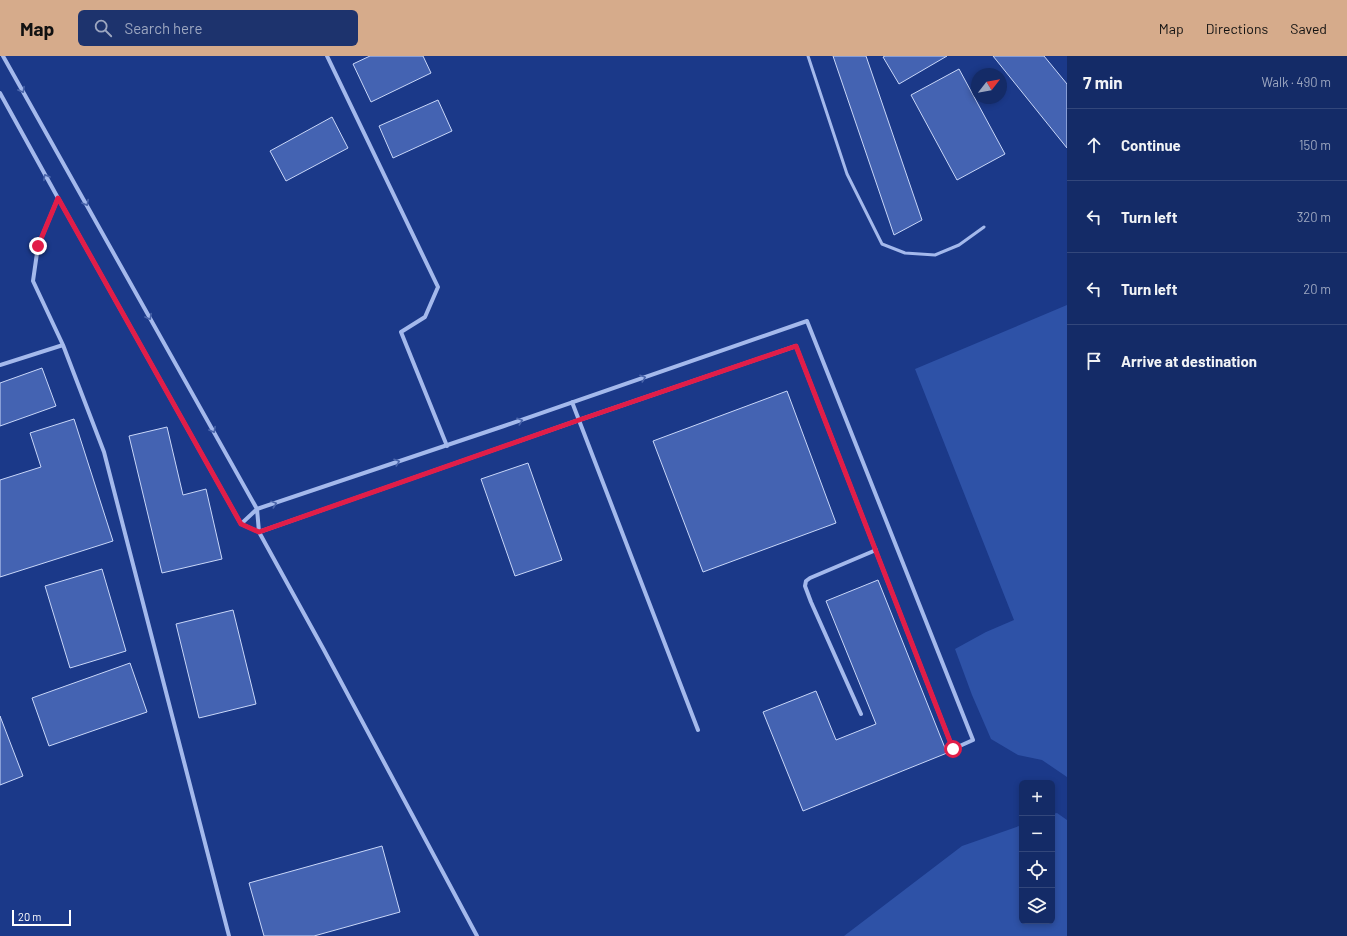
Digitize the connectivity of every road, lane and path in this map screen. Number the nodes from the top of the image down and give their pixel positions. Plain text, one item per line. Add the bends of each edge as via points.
1 (4, 56) edge
2 (327, 56) edge
3 (808, 56) edge
4 (0, 93) edge
5 (58, 198) junction
6 (984, 227) dead end
7 (63, 345) junction
8 (0, 365) edge
9 (572, 402) junction
10 (579, 420) junction
11 (447, 446) junction
12 (257, 510) junction
13 (241, 524) junction
14 (259, 532) junction
15 (876, 550) junction
16 (860, 714) dead end
17 (698, 730) dead end
18 (229, 936) edge
19 (477, 936) edge

1 -> 12 street
2 - 11 street via 438,287 425,317 401,332
3 - 6 lane via 847,174 882,244 904,253 935,255 959,245
5 -> 4 street
5 - 7 street via 38,246 33,281
5 - 13 street
7 - 8 street
7 - 18 street via 104,452
9 - 10 street
11 -> 9 street
9 -> 15 street via 807,321 973,740 953,749
10 - 14 street
10 - 15 street via 796,346
10 - 17 street
12 -> 11 street
12 - 13 street
12 - 14 street
13 - 14 street
14 - 19 street
15 - 16 street via 810,578 805,586

